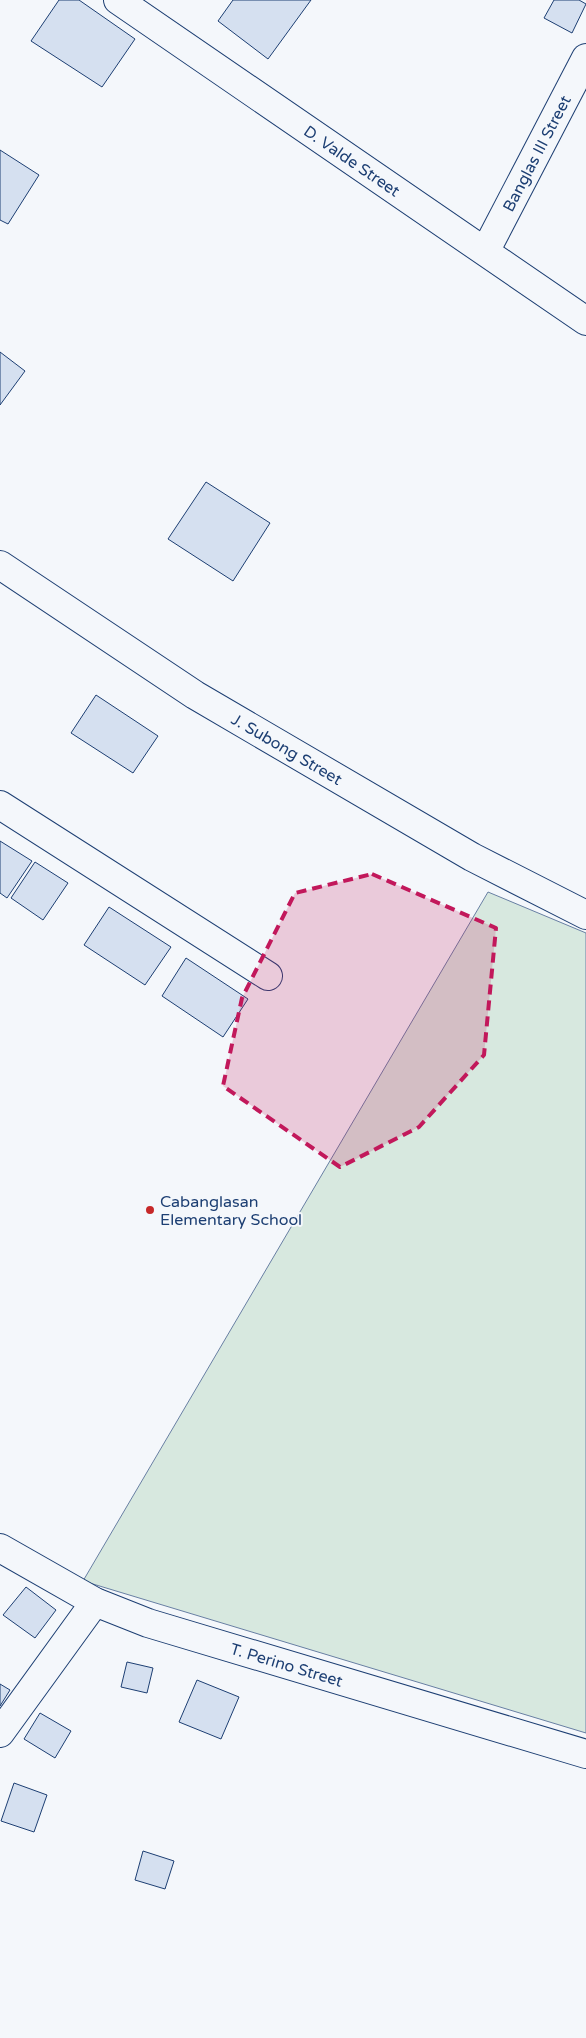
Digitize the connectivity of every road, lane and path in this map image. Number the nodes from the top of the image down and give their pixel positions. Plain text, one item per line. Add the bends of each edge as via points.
1 (118, 0) edge
2 (586, 58) edge
3 (486, 250) junction
4 (586, 321) edge
5 (0, 565) edge
6 (0, 806) edge
7 (586, 915) edge
8 (268, 976) dead end
9 (0, 1548) edge
10 (95, 1602) junction
11 (0, 1733) edge
12 (586, 1754) edge

1 - 3 street, D. Valde Street
2 - 3 street, Banglas III Street
3 - 4 street, D. Valde Street
5 - 7 street, J. Subong Street via 195,695 472,857
6 - 8 street
9 - 10 street, T. Perino Street
10 - 11 street
10 - 12 street, T. Perino Street via 221,1646

